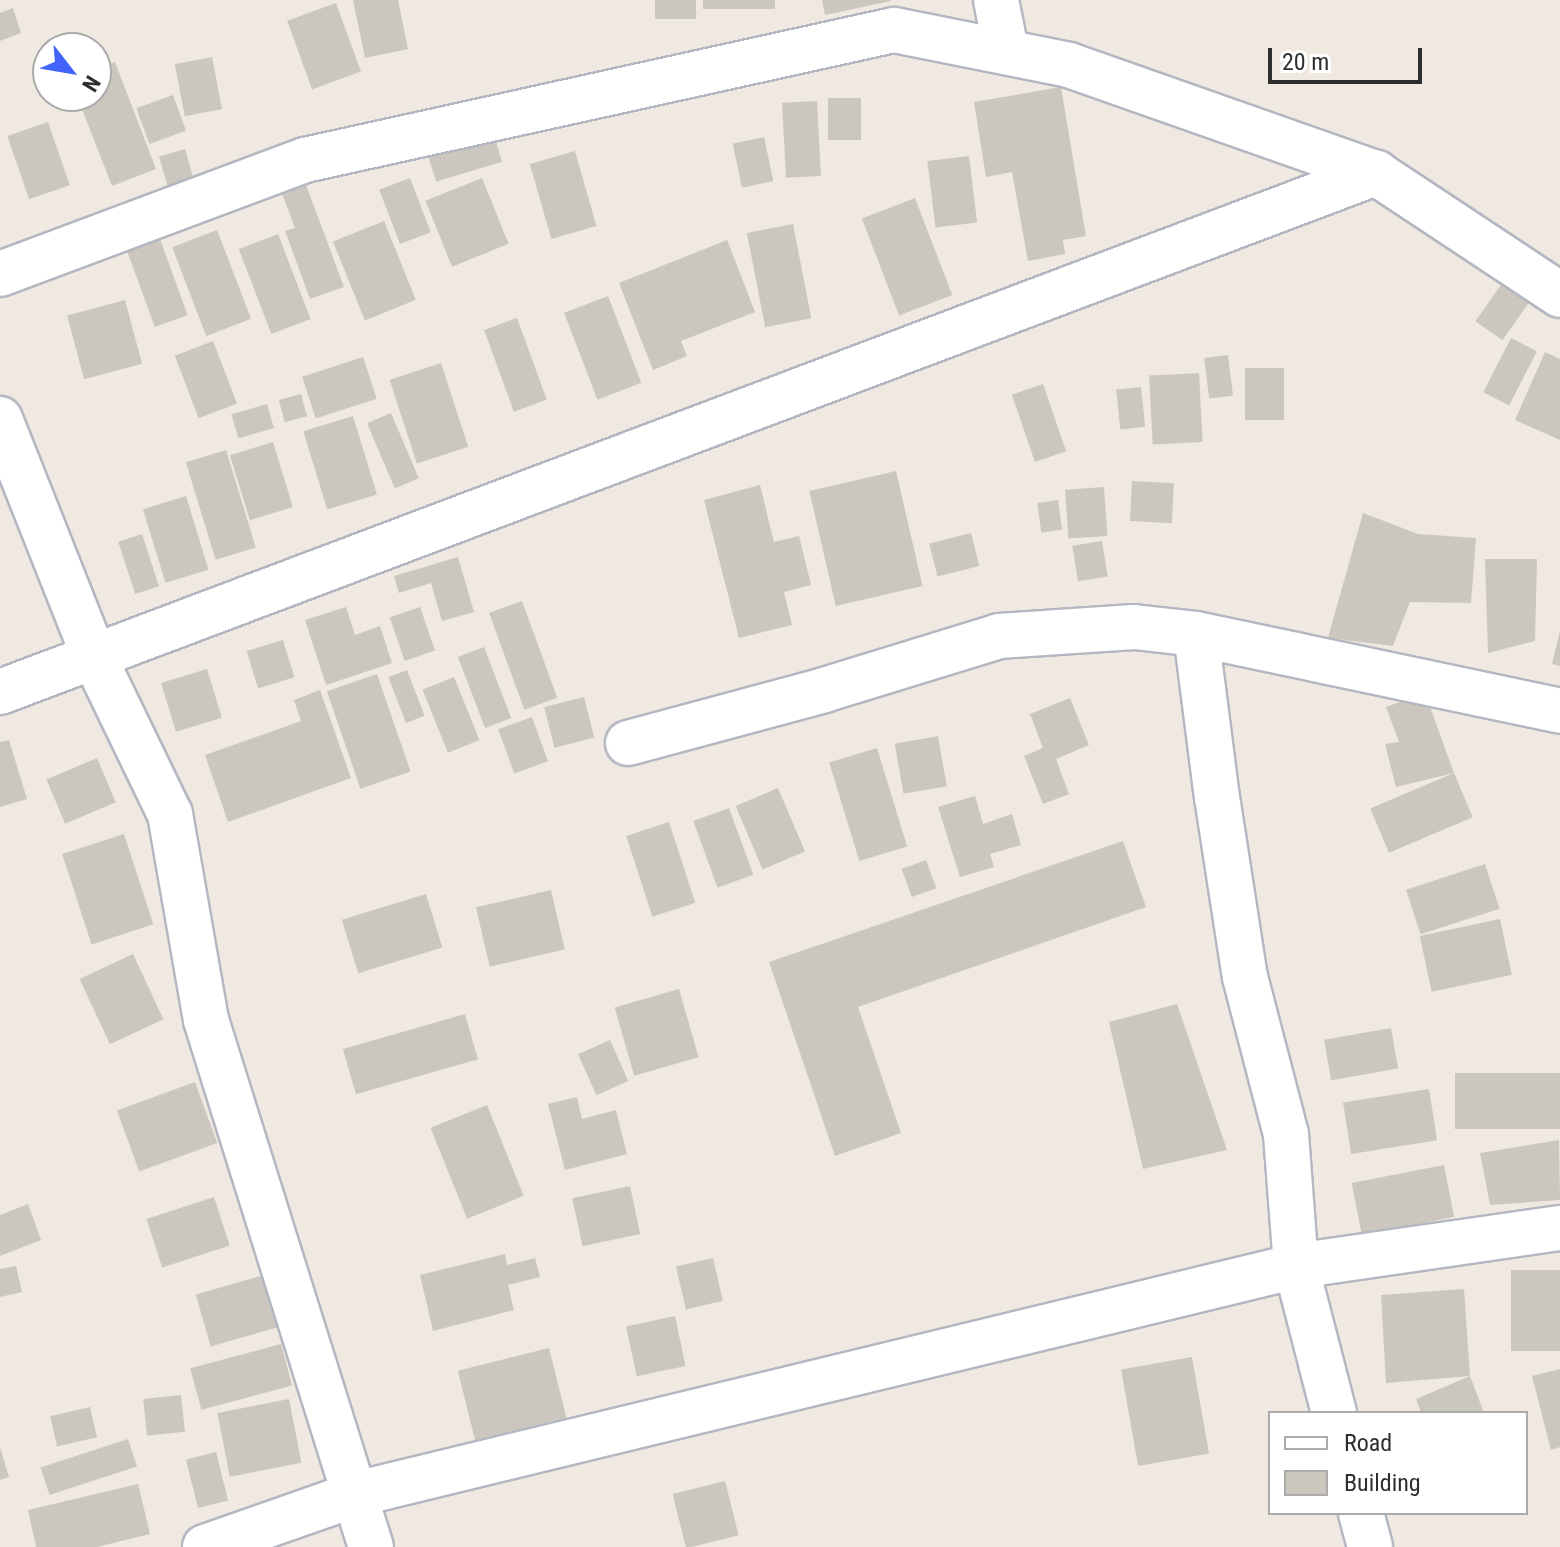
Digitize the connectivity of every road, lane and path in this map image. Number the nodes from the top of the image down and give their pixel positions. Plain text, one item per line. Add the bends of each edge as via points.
1 (996, 0) edge
2 (1006, 50) junction
3 (1376, 173) junction
4 (0, 274) edge
5 (1560, 295) edge
6 (0, 419) edge
7 (1196, 634) junction
8 (94, 657) junction
9 (0, 692) edge
10 (1560, 711) edge
11 (628, 743) dead end
12 (1560, 1228) edge
13 (1296, 1266) junction
14 (1333, 1411) edge
15 (356, 1494) junction
16 (1362, 1515) edge
17 (205, 1547) edge
18 (371, 1547) edge
19 (1370, 1547) edge

1 - 2 street
2 - 3 street via 1069,65
2 - 4 street via 894,30 305,160
3 - 5 street
3 - 8 street
6 - 8 street
7 - 10 street
7 - 11 street via 1134,627 999,636
7 - 13 street via 1245,977 1286,1134
8 - 9 street
8 - 15 street via 170,814 206,1020
12 - 13 street
13 - 14 street
13 - 15 street
15 - 17 street
15 - 18 street
16 - 19 street

